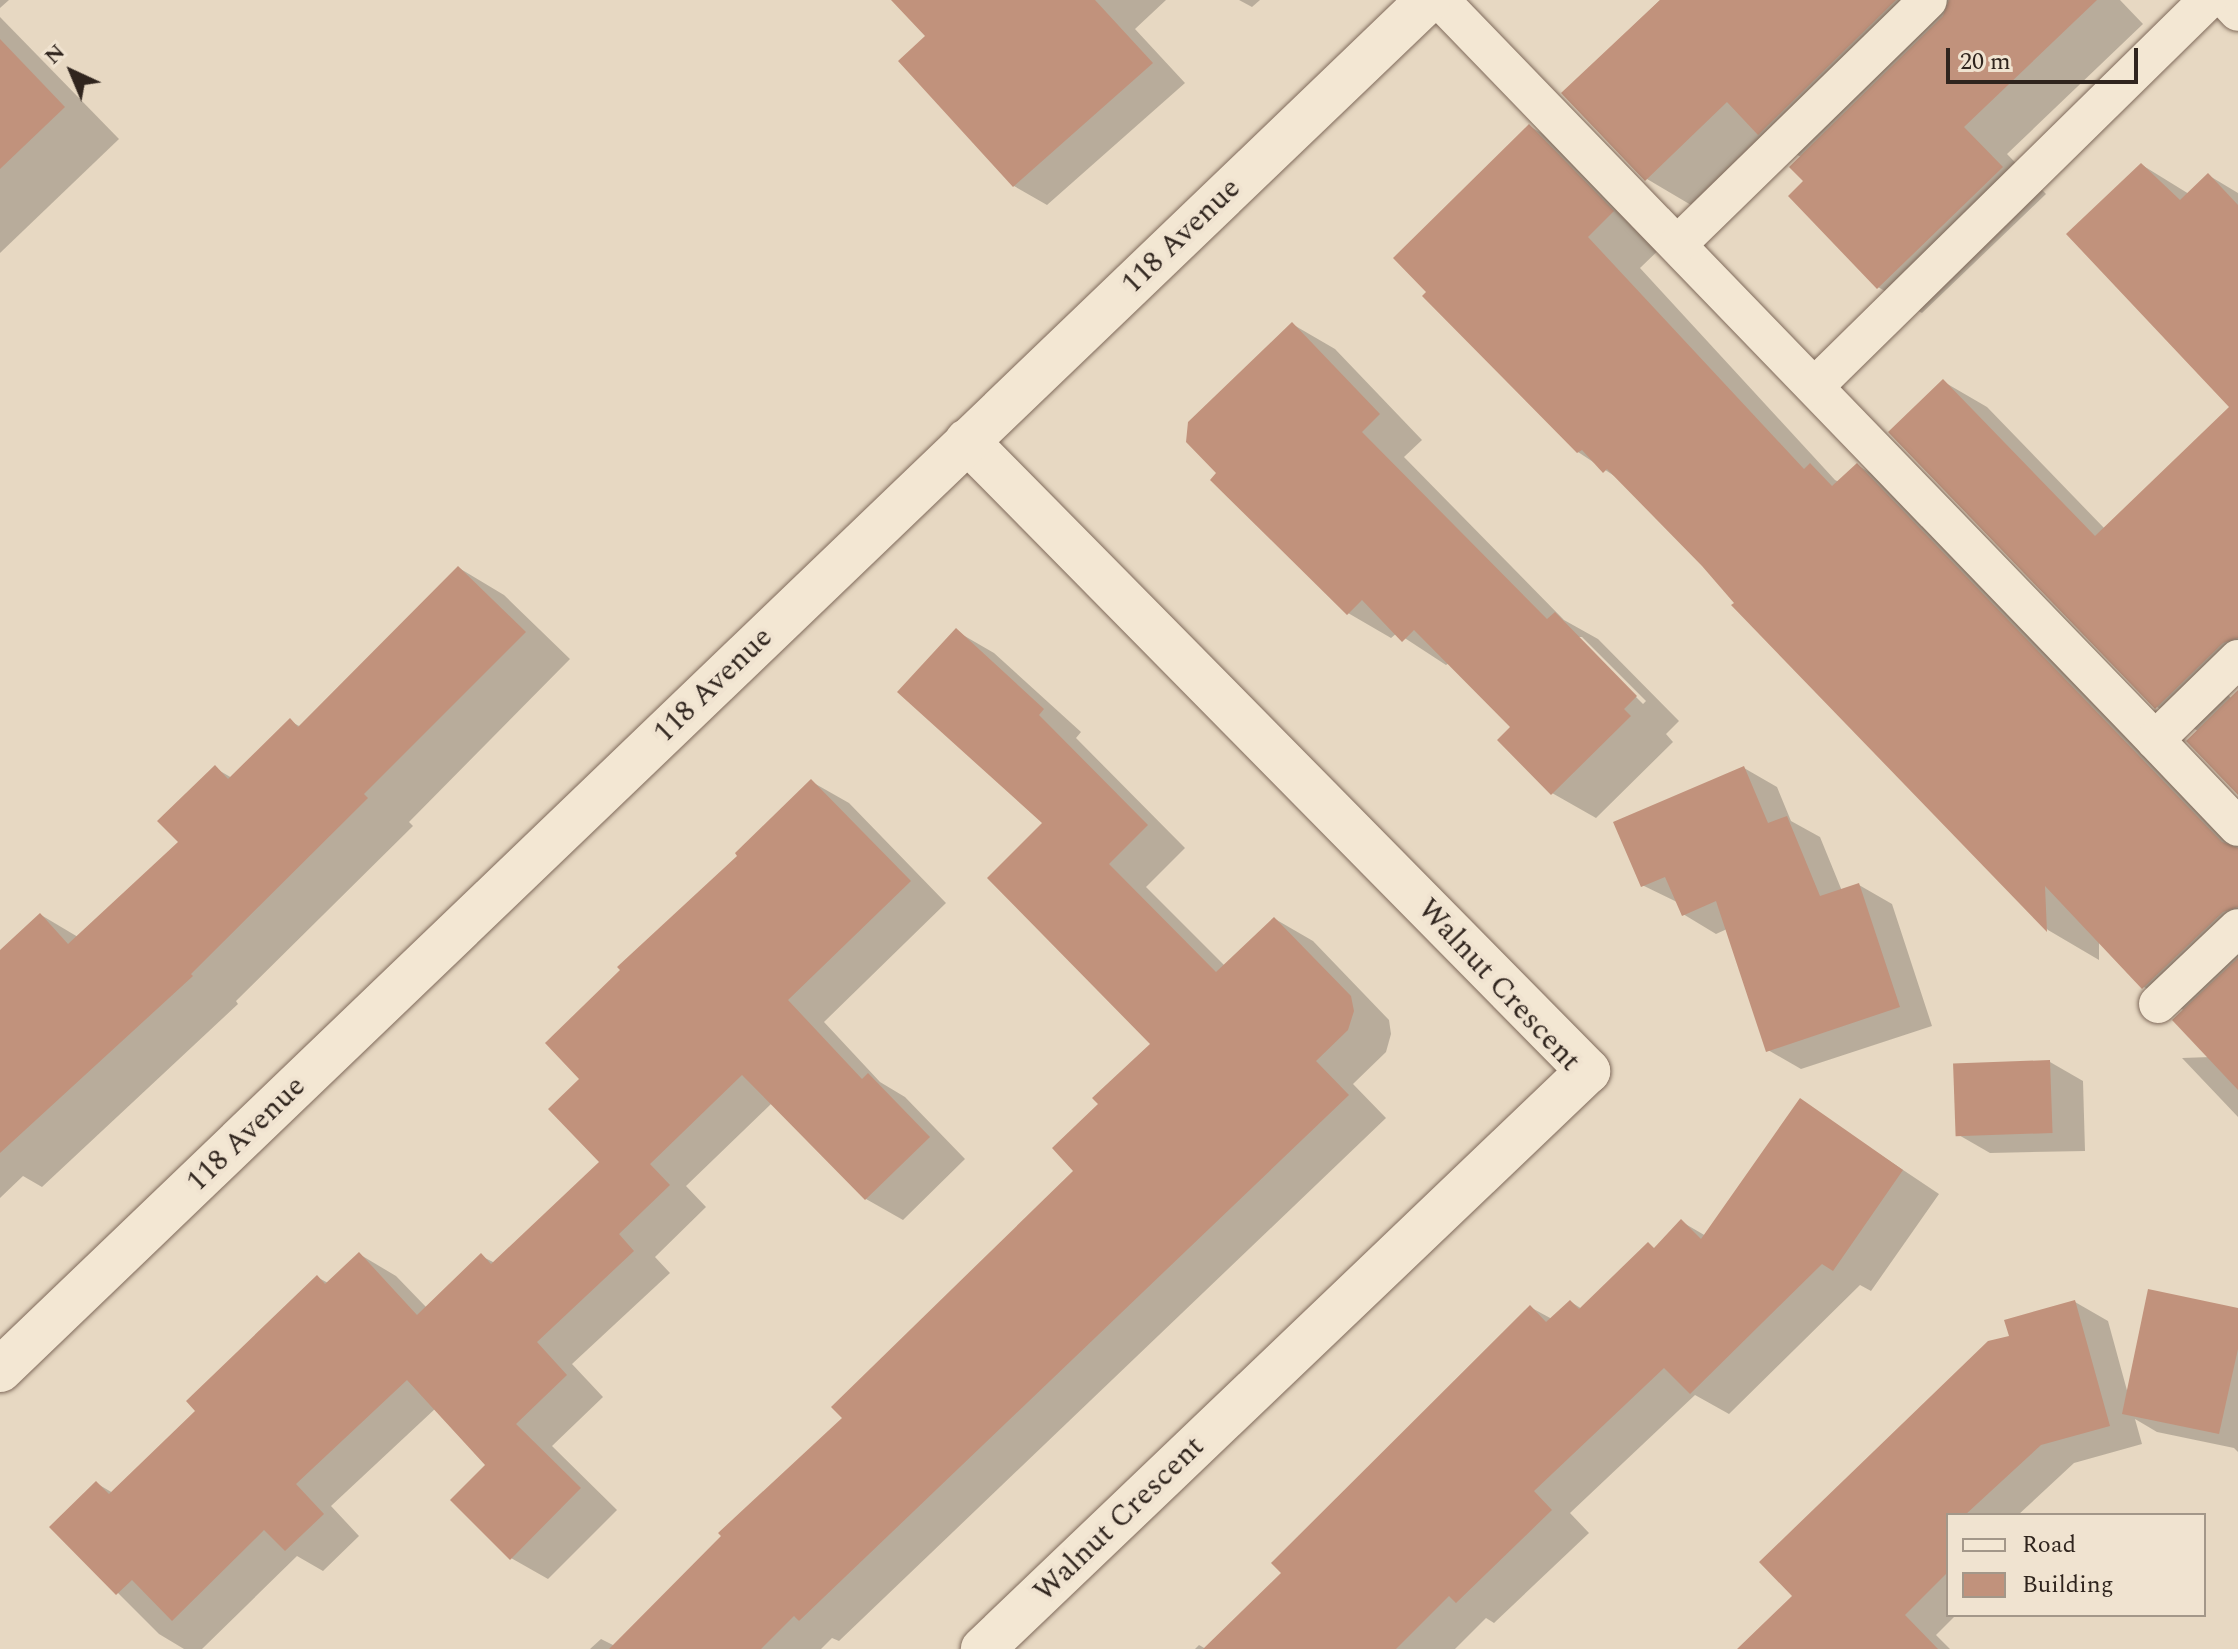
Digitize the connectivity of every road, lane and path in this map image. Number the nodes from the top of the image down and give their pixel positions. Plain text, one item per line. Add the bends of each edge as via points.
1 (1428, 0) edge
2 (1440, 0) edge
3 (1928, 0) edge
4 (2208, 0) edge
5 (2227, 0) edge
6 (2238, 12) edge
7 (1678, 244) junction
8 (1815, 386) junction
9 (967, 441) junction
10 (2238, 659) edge
11 (2155, 740) junction
12 (2238, 827) edge
13 (2238, 928) edge
14 (2158, 1004) dead end
15 (0, 1370) edge
16 (983, 1649) edge

1 - 9 street, 118 Avenue
2 - 7 lane
3 - 7 lane
4 - 8 lane
5 - 6 lane
7 - 8 lane
8 - 11 lane
9 - 15 street, 118 Avenue
9 - 16 street, Walnut Crescent via 1588,1071
10 - 11 lane
11 - 12 lane
13 - 14 lane

